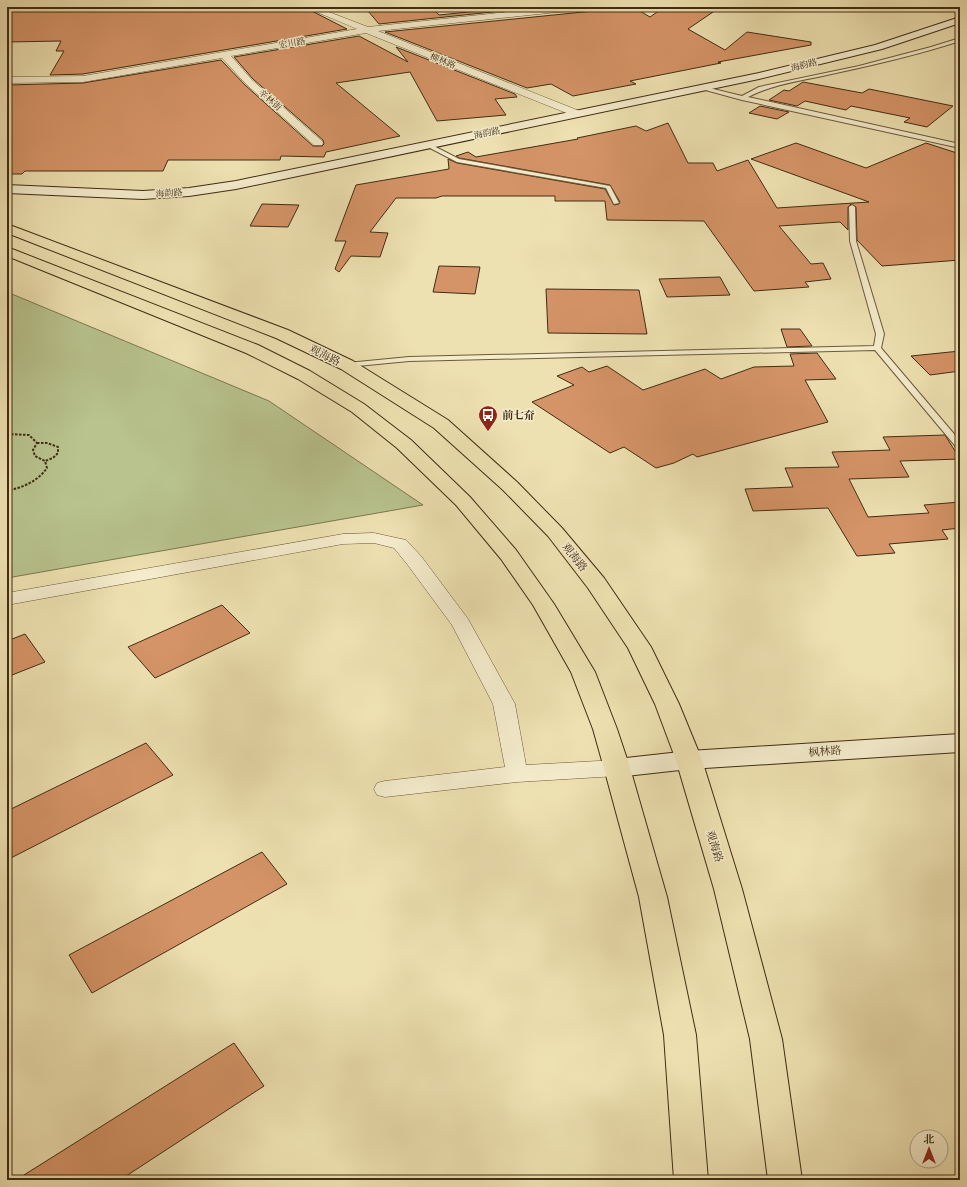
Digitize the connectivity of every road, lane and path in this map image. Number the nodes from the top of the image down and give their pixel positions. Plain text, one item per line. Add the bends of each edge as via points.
1 (28, 7) edge
2 (309, 7) edge
3 (577, 7) edge
4 (7, 8) edge
5 (960, 20) edge
6 (366, 30) junction
7 (960, 39) edge
8 (224, 54) junction
9 (7, 80) edge
10 (701, 88) junction
11 (742, 98) junction
12 (578, 114) junction
13 (318, 143) dead end
14 (428, 145) junction
15 (960, 146) edge
16 (7, 189) edge
17 (616, 203) dead end
18 (852, 207) dead end
19 (7, 228) edge
20 (7, 250) edge
21 (877, 348) junction
22 (346, 365) junction
23 (7, 434) edge
24 (37, 443) junction
25 (960, 446) edge
26 (45, 462) junction
27 (7, 491) edge
28 (7, 599) edge
29 (960, 743) edge
30 (689, 760) junction
31 (617, 768) junction
32 (517, 774) junction
33 (384, 789) dead end
34 (691, 1180) edge
35 (785, 1180) edge

1 - 4 street
2 - 6 street, 柳林路
3 - 6 street, 宏川路
5 - 10 street, 海韵路 via 878,47
6 - 8 street, 宏川路
6 - 12 street, 柳林路
7 - 11 lane via 859,67 762,88
8 - 9 street, 宏川路 via 83,79
8 - 13 street, 辛林街 via 249,82
10 - 11 lane
10 - 12 street, 海韵路
11 - 15 lane
12 - 14 street, 海韵路
14 - 16 street, 海韵路 via 236,185 189,192 112,195
14 - 17 lane via 457,160 608,187
18 - 21 lane via 852,241 880,334
19 - 22 main road, 观海路 via 282,334
20 - 31 main road via 252,349 304,375 358,408 404,444 464,501 509,555 544,604 583,672
21 - 22 lane via 409,359
21 - 25 lane
22 - 30 main road, 观海路 via 441,424 510,486 555,532 596,583 640,647 667,704
23 - 24 path via 29,435
24 - 26 path via 33,450 35,456
24 - 26 path via 58,446 58,454
26 - 27 path via 47,468 37,480
28 - 32 street via 343,539 374,538 400,544 461,623 504,704
29 - 30 street, 枫林路
30 - 31 street, 枫林路
30 - 35 main road, 观海路 via 728,889 766,1039
31 - 32 street
31 - 34 main road via 653,897 680,1035
32 - 33 street

